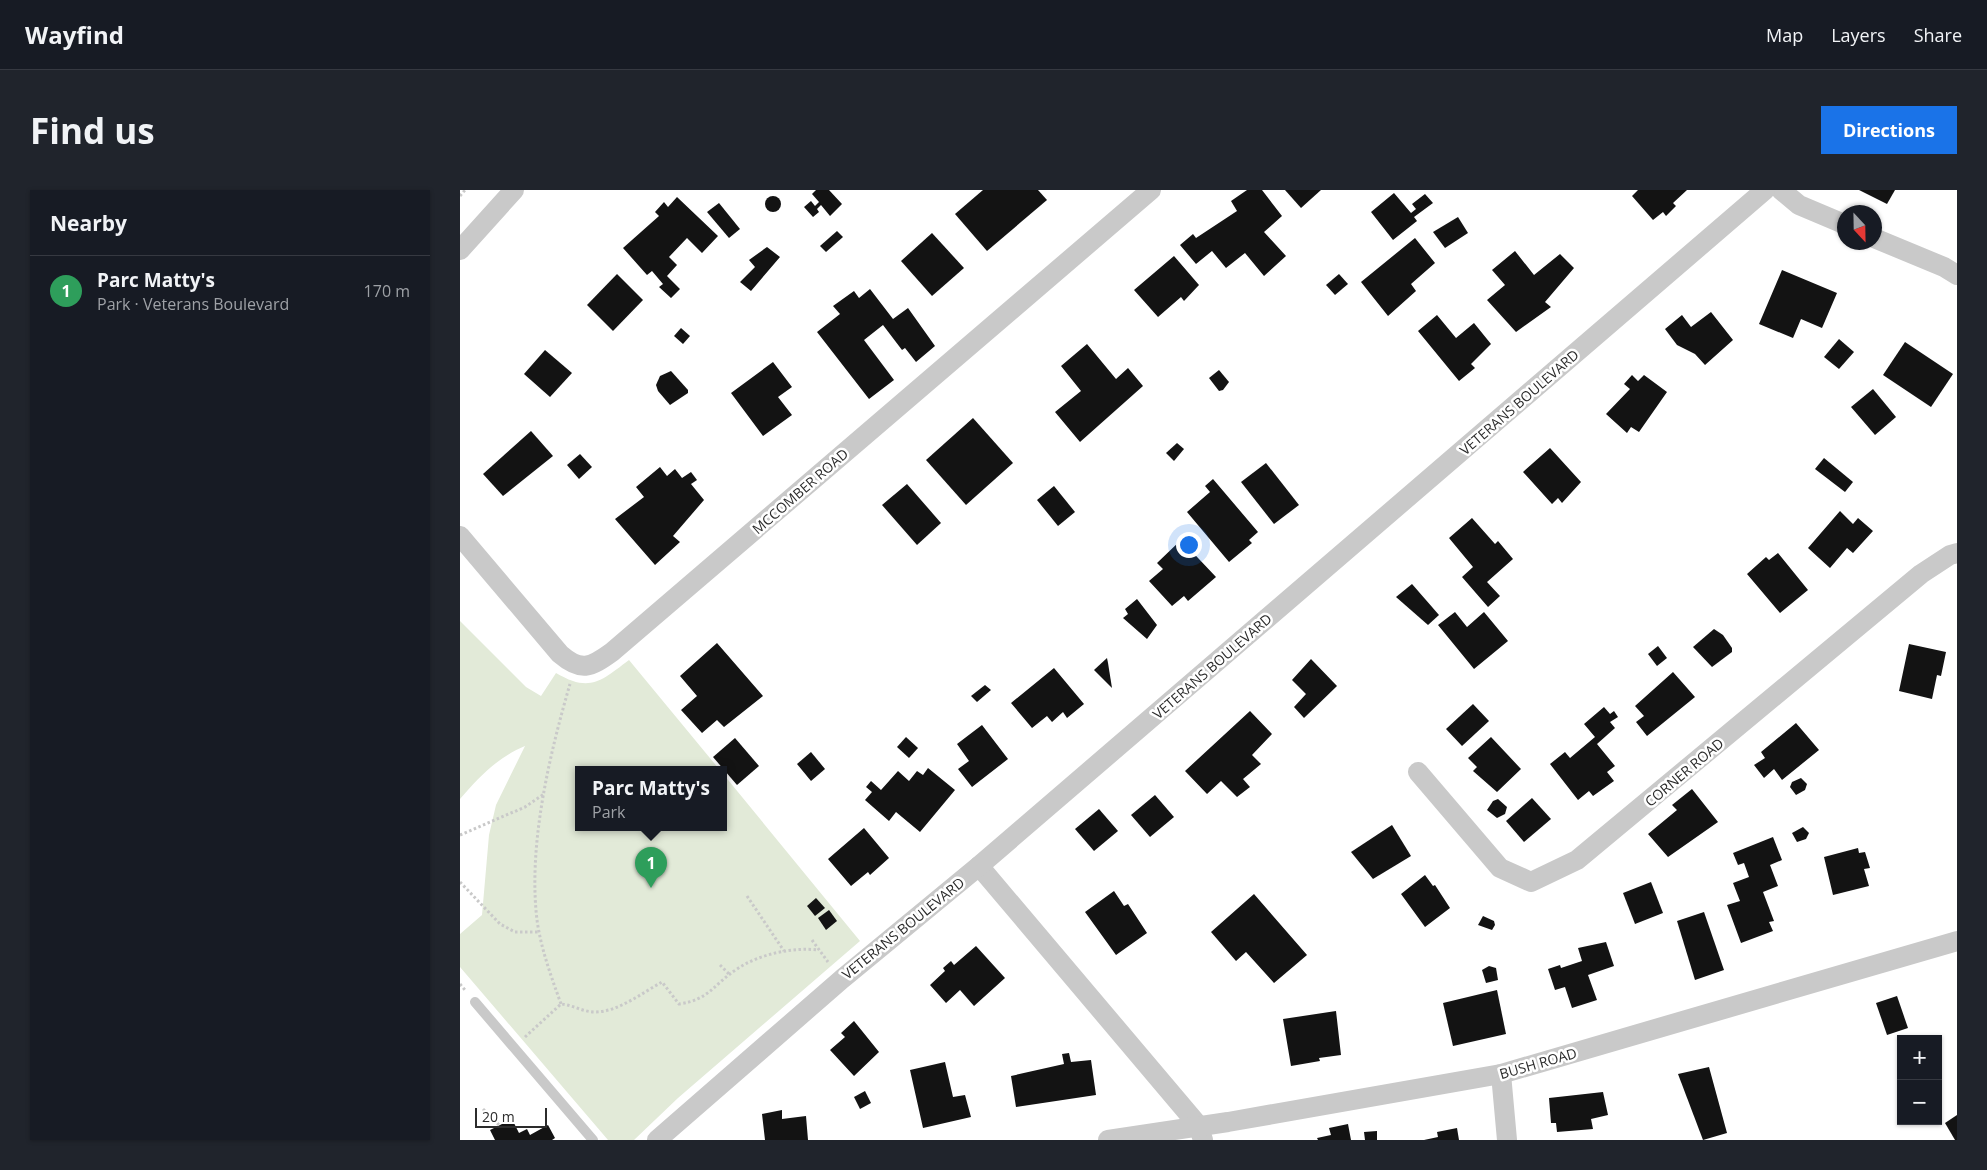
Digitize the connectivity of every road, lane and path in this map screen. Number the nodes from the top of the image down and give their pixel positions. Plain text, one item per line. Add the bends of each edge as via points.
1 (465, 190) edge
2 (514, 190) edge
3 (1152, 190) edge
4 (1765, 190) edge
5 (1782, 190) edge
6 (460, 196) edge
7 (1837, 221) edge
8 (1882, 242) edge
9 (460, 250) edge
10 (1957, 275) edge
11 (460, 536) edge
12 (1957, 553) edge
13 (576, 666) junction
14 (1418, 772) dead end
15 (544, 794) junction
16 (460, 835) edge
17 (979, 866) junction
18 (460, 882) edge
19 (747, 896) dead end
20 (540, 932) junction
21 (812, 940) dead end
22 (1957, 941) edge
23 (818, 950) junction
24 (784, 951) junction
25 (720, 965) dead end
26 (831, 966) dead end
27 (730, 975) junction
28 (475, 1002) dead end
29 (561, 1004) junction
30 (513, 1048) junction
31 (1501, 1074) junction
32 (483, 1109) dead end
33 (499, 1125) dead end
34 (1200, 1133) edge
35 (593, 1140) edge
36 (657, 1140) edge
37 (1108, 1140) edge
38 (1507, 1140) edge

1 - 6 path
2 - 9 street
3 - 13 street, MCCOMBER ROAD via 612,652 594,664
4 - 17 street, VETERANS BOULEVARD
5 - 7 street via 1799,205
8 - 10 street
11 - 13 street via 560,654
12 - 14 street, CORNER ROAD via 1921,574 1577,860 1531,882 1500,868
13 - 15 path
15 - 16 path via 524,807
15 - 20 path via 535,872
17 - 34 street
17 - 36 street, VETERANS BOULEVARD via 842,979
18 - 20 path via 500,924 515,932
19 - 24 path
20 - 29 path via 546,962
21 - 23 path
22 - 31 street, BUSH ROAD
23 - 24 path
23 - 26 path
24 - 27 path via 738,968
25 - 27 path
27 - 29 path via 697,1002 679,1004 662,982 609,1010 586,1011 574,1005
28 - 30 lane
29 - 30 path
30 - 35 lane
31 - 34 street, BUSH ROAD
31 - 38 street
32 - 33 path
34 - 37 street, BUSH ROAD

